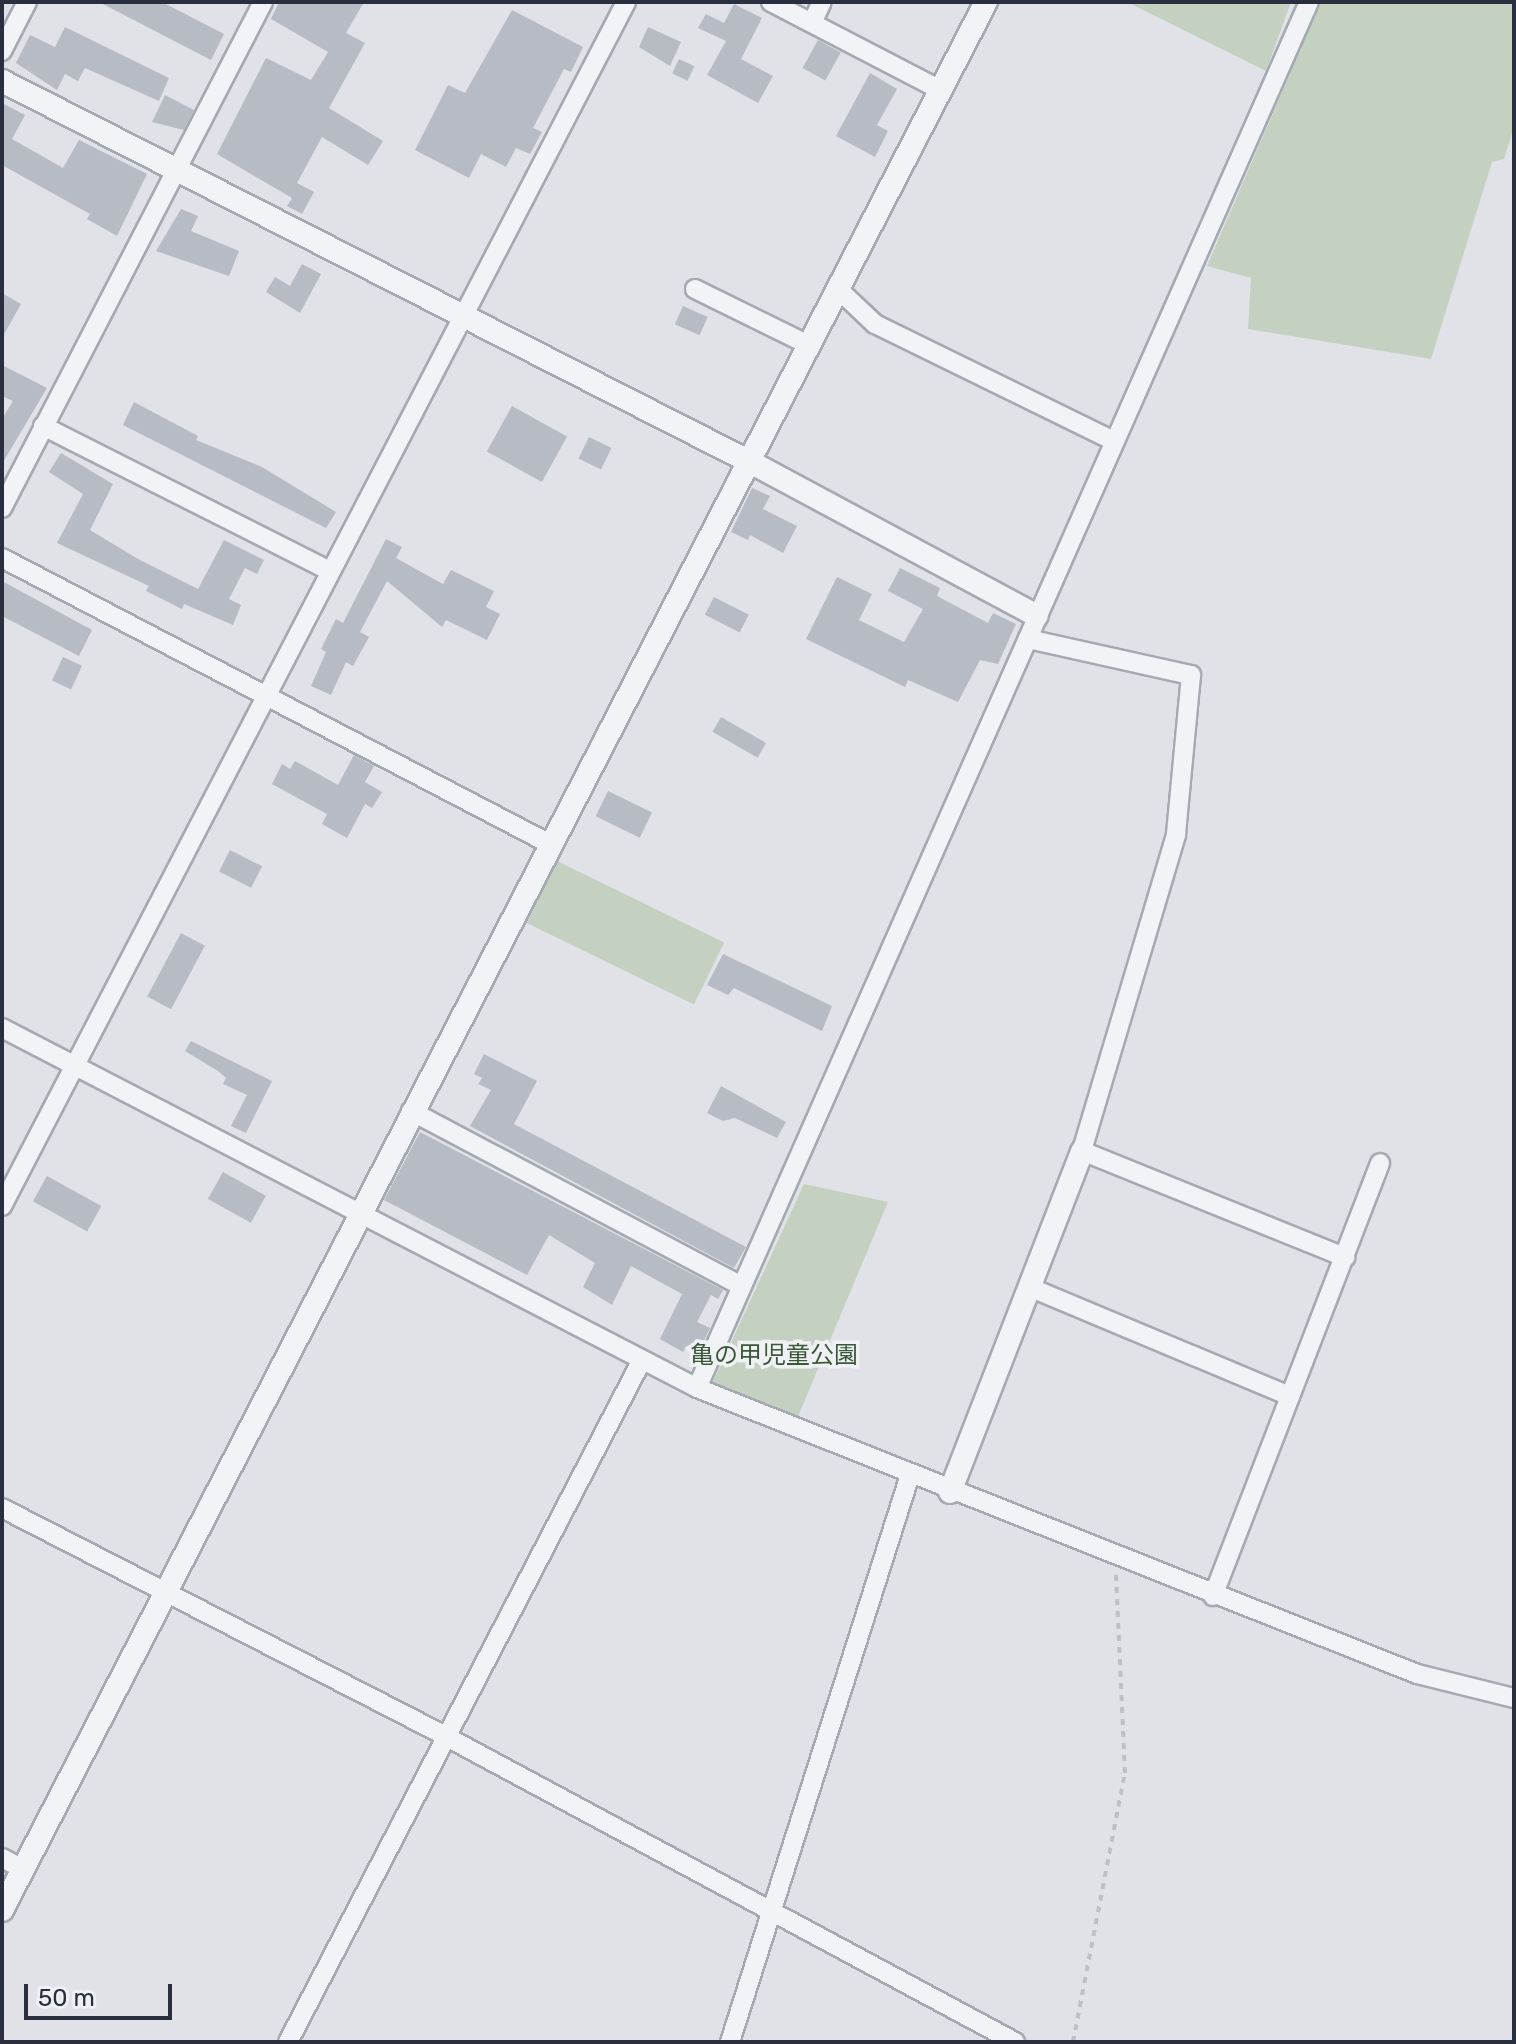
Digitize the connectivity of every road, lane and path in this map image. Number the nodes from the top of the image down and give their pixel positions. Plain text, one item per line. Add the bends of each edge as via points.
1 (27, 2) edge
2 (263, 2) edge
3 (626, 2) edge
4 (771, 2) edge
5 (822, 2) edge
6 (986, 2) edge
7 (1309, 2) edge
8 (812, 23) junction
9 (2, 51) edge
10 (2, 81) edge
11 (941, 90) junction
12 (175, 173) junction
13 (695, 289) dead end
14 (839, 290) junction
15 (463, 317) junction
16 (811, 346) junction
17 (43, 426) junction
18 (1114, 441) junction
19 (752, 463) junction
20 (2, 508) edge
21 (2, 558) edge
22 (330, 571) junction
23 (1037, 616) junction
24 (1028, 639) junction
25 (266, 694) junction
26 (552, 845) junction
27 (2, 1028) edge
28 (74, 1065) junction
29 (411, 1111) junction
30 (1082, 1151) junction
31 (1380, 1163) dead end
32 (4, 1195) edge
33 (357, 1214) junction
34 (1345, 1257) junction
35 (742, 1286) junction
36 (1029, 1287) junction
37 (641, 1362) junction
38 (697, 1388) junction
39 (1290, 1396) junction
40 (910, 1475) junction
41 (950, 1492) junction
42 (2, 1508) edge
43 (1115, 1557) junction
44 (165, 1593) junction
45 (1213, 1596) junction
46 (1514, 1698) edge
47 (445, 1736) junction
48 (2, 1858) edge
49 (23, 1869) junction
50 (769, 1909) junction
51 (2, 1910) edge
52 (288, 2042) edge
53 (730, 2042) edge
54 (1015, 2042) edge
55 (1073, 2042) edge

1 - 9 street
2 - 12 street
3 - 15 street
4 - 8 street
5 - 8 street
6 - 11 street
7 - 18 street
8 - 11 street
10 - 12 street
11 - 14 street
12 - 15 street
12 - 17 street
13 - 16 street
14 - 16 street
14 - 18 street via 875,324
15 - 19 street
15 - 22 street
16 - 19 street
17 - 20 street
17 - 22 street
18 - 23 street
19 - 23 street
19 - 26 street
21 - 25 street
22 - 25 street
23 - 24 street
24 - 30 street via 1191,675 1176,835
24 - 35 street
25 - 26 street
25 - 28 street
26 - 29 street
27 - 28 street
28 - 32 street
28 - 33 street
29 - 33 street
29 - 35 street
30 - 34 street
30 - 36 street
31 - 34 street
33 - 37 street
33 - 44 street
34 - 39 street
35 - 38 street
36 - 39 street
36 - 41 street
37 - 38 street
37 - 47 street
38 - 40 street
39 - 45 street
40 - 41 street
40 - 50 street
41 - 43 street
42 - 44 street
43 - 45 street
43 - 55 path via 1125,1773
44 - 47 street
44 - 49 street
45 - 46 street via 1417,1674
47 - 50 street
47 - 52 street
48 - 49 street
49 - 51 street
50 - 53 street
50 - 54 street

